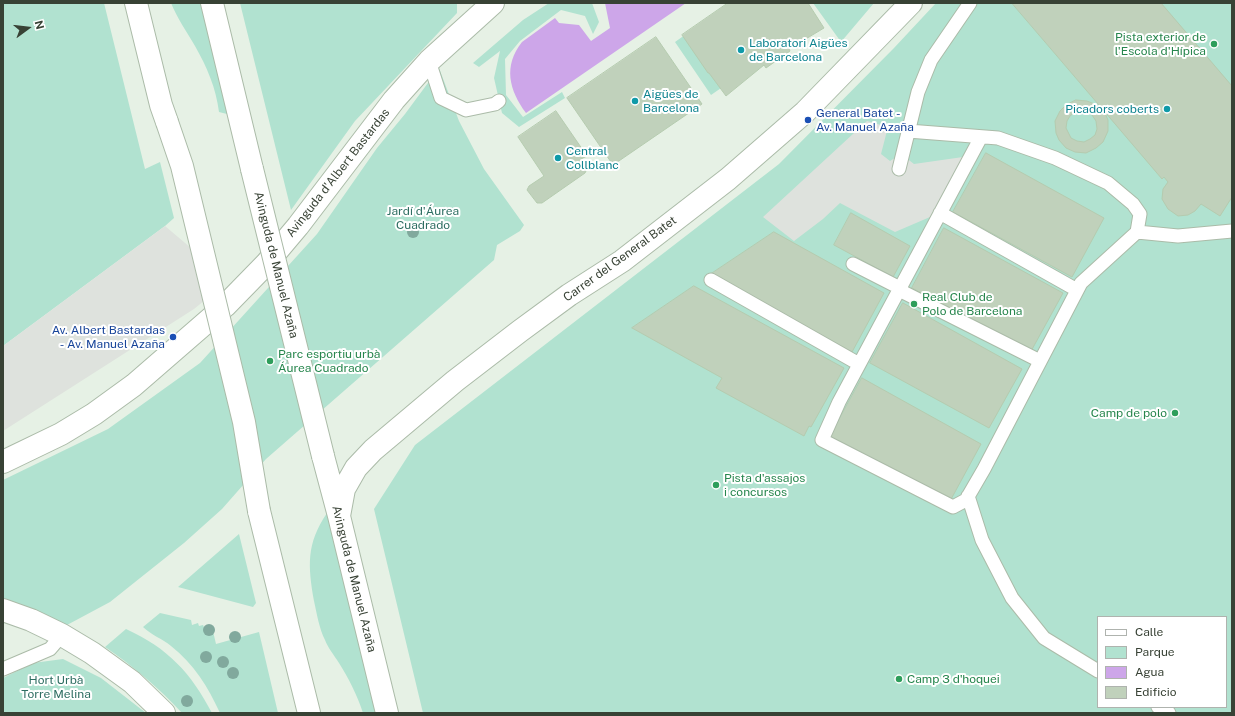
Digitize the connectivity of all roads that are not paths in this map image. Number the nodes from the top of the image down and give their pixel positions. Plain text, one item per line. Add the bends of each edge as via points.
1 (136, 3) edge
2 (212, 3) edge
3 (493, 3) edge
4 (970, 3) edge
5 (907, 6) edge
6 (429, 61) junction
7 (499, 102) dead end
8 (908, 131) junction
9 (981, 137) junction
10 (899, 169) dead end
11 (940, 213) junction
12 (1232, 231) edge
13 (1137, 232) junction
14 (853, 264) dead end
15 (711, 280) dead end
16 (899, 289) junction
17 (1077, 290) junction
18 (1040, 362) junction
19 (859, 364) junction
20 (3, 462) edge
21 (968, 496) junction
22 (339, 516) junction
23 (3, 610) edge
24 (62, 635) junction
25 (3, 669) edge
26 (1097, 670) edge
27 (1160, 708) edge
28 (164, 713) edge
29 (309, 713) edge
30 (387, 713) edge
31 (1169, 713) edge

1 - 29 street, bridge via 161,105 182,166 244,422 260,511
2 - 22 street, Avinguda de Manuel Azaña, bridge
3 - 6 street, Avinguda d'Albert Bastardas
4 - 8 lane via 930,60
5 - 22 street, Carrer del General Batet via 804,112 728,179 622,260 520,331 455,381 373,450 356,468 344,489
6 - 7 lane via 441,98 466,110
6 - 20 street, Avinguda d'Albert Bastardas via 394,100 298,226 225,306 134,385 94,414 61,434
8 - 9 lane
8 - 10 lane
9 - 11 lane
9 - 13 lane via 998,138 1055,158 1108,183 1133,204 1140,214
11 - 16 lane
11 - 17 lane
12 - 13 lane via 1178,236
13 - 17 lane via 1081,283
14 - 16 lane
15 - 19 lane
16 - 18 lane
16 - 19 lane
17 - 18 lane
18 - 21 lane
19 - 21 lane via 822,440 954,507
21 - 26 lane via 982,540 1012,598 1044,638
22 - 30 street, Avinguda de Manuel Azaña
23 - 24 street
24 - 25 lane via 50,649
24 - 28 street via 132,682
27 - 31 lane

